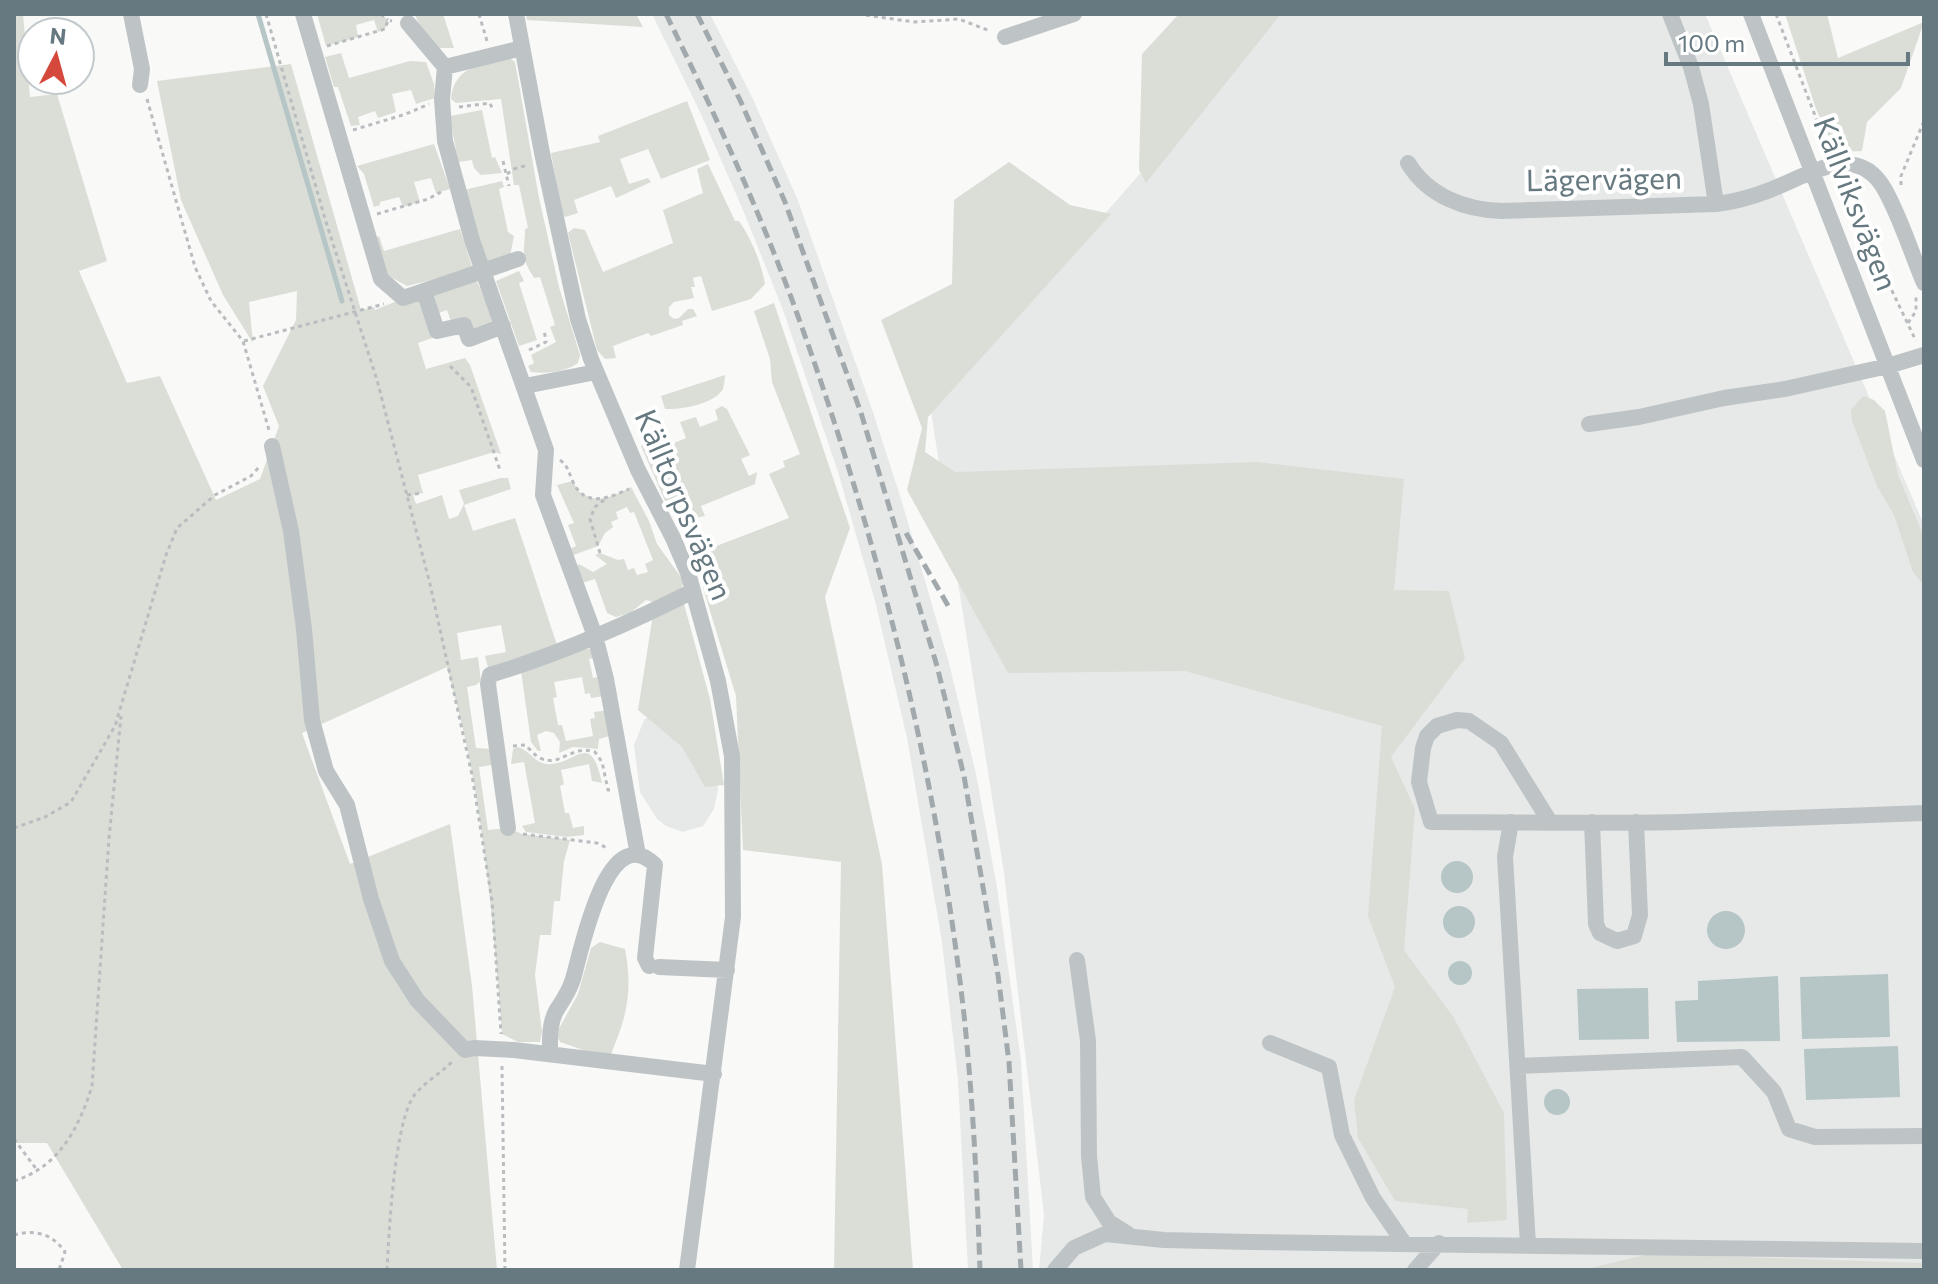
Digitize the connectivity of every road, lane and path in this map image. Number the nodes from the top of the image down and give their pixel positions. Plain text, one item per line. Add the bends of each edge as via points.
1 (131, 14) edge
2 (266, 14) edge
3 (303, 14) edge
4 (381, 14) edge
5 (479, 14) edge
6 (516, 14) edge
7 (858, 14) edge
8 (963, 14) edge
9 (1074, 14) edge
10 (1670, 14) edge
11 (1751, 14) edge
12 (1776, 14) edge
13 (388, 20) junction
14 (964, 21) junction
15 (408, 23) joint
16 (1005, 37) joint
17 (522, 48) junction
18 (313, 50) junction
19 (491, 56) junction
20 (445, 67) junction
21 (140, 85) joint
22 (442, 104) junction
23 (492, 108) dead end
24 (1924, 121) edge
25 (338, 135) junction
26 (503, 161) dead end
27 (544, 162) junction
28 (1408, 163) dead end
29 (1833, 164) junction
30 (1812, 172) junction
31 (507, 174) junction
32 (509, 186) dead end
33 (456, 187) junction
34 (1901, 193) dead end
35 (1716, 204) junction
36 (362, 219) junction
37 (518, 259) dead end
38 (483, 271) junction
39 (1924, 283) edge
40 (424, 291) junction
41 (403, 298) junction
42 (355, 311) junction
43 (503, 326) junction
44 (544, 329) dead end
45 (243, 341) junction
46 (1923, 355) edge
47 (515, 357) junction
48 (450, 366) dead end
49 (1888, 366) junction
50 (596, 372) junction
51 (525, 386) junction
52 (1589, 424) dead end
53 (272, 446) junction
54 (546, 457) junction
55 (1924, 460) edge
56 (500, 470) dead end
57 (643, 482) junction
58 (423, 493) dead end
59 (407, 495) junction
60 (605, 499) junction
61 (600, 553) dead end
62 (693, 591) junction
63 (595, 636) junction
64 (122, 708) junction
65 (497, 750) junction
66 (627, 787) junction
67 (1924, 813) edge
68 (1511, 822) junction
69 (1550, 822) junction
70 (1592, 822) junction
71 (1636, 822) junction
72 (14, 828) edge
73 (508, 828) joint
74 (631, 856) junction
75 (1077, 960) dead end
76 (727, 970) junction
77 (1270, 1043) dead end
78 (502, 1049) junction
79 (465, 1050) junction
80 (550, 1054) junction
81 (1518, 1066) junction
82 (714, 1074) junction
83 (1924, 1136) edge
84 (14, 1139) edge
85 (37, 1170) junction
86 (14, 1181) edge
87 (14, 1235) edge
88 (1129, 1235) junction
89 (1404, 1243) junction
90 (1439, 1243) junction
91 (1528, 1245) junction
92 (1924, 1251) edge
93 (59, 1270) edge
94 (387, 1270) edge
95 (505, 1270) edge
96 (687, 1270) edge
97 (1055, 1270) edge
98 (1415, 1270) edge

1 - 21 street
2 - 42 path
3 - 18 street
4 - 13 path
5 - 19 path
6 - 17 street, Källtorpsvägen
7 - 14 path via 914,22
8 - 14 path
9 - 16 street
10 - 35 street via 1701,104
11 - 30 street, Källviksvägen
12 - 29 path
13 - 15 path
13 - 18 path via 385,29
14 - 16 path
15 - 20 street
17 - 19 street
17 - 27 street, Källtorpsvägen
18 - 25 street
19 - 20 street
20 - 22 street
21 - 45 path via 195,267 211,301
22 - 23 path via 490,103
22 - 25 path
22 - 33 street
24 - 34 path via 1901,176
25 - 36 street
26 - 31 path
27 - 31 path
27 - 50 street, Källtorpsvägen via 570,288
28 - 35 street, Lägervägen via 1417,177 1452,201 1481,210
29 - 30 street, Lägervägen
29 - 39 street via 1869,169 1885,189
29 - 46 path
30 - 35 street, Lägervägen via 1742,201
30 - 49 street, Källviksvägen
31 - 32 path
33 - 36 path
33 - 38 street
36 - 41 street via 378,273
37 - 38 street
38 - 40 street
38 - 43 street
40 - 41 street
40 - 43 street via 437,331 464,325 469,339
41 - 42 path
42 - 45 path
42 - 59 path
43 - 47 street
44 - 47 path via 546,342
45 - 53 path
46 - 49 street
47 - 51 street
48 - 56 path via 471,387
49 - 52 street
49 - 55 street, Källviksvägen
50 - 51 street
50 - 57 street, Källtorpsvägen
51 - 54 street
53 - 64 path via 251,476 215,495 177,528
53 - 79 street via 291,531 312,720 326,771 347,805 392,961 417,1000
54 - 60 path via 566,464 578,491
54 - 63 street via 543,495
57 - 60 path
57 - 62 street, Källtorpsvägen
58 - 59 path
59 - 78 path via 472,775 492,901
60 - 61 path via 590,519
62 - 63 street
62 - 76 street, Källtorpsvägen via 732,756 735,878
63 - 65 street via 490,675
63 - 66 street
64 - 72 path via 71,802
64 - 85 path via 92,1086 69,1142
65 - 66 path via 525,745 550,761 590,750 600,758 608,790
65 - 73 street
66 - 74 street
67 - 71 street
68 - 69 street
68 - 69 street via 1431,822 1419,782 1423,748 1437,726 1469,721 1501,743
68 - 81 street via 1505,857
69 - 70 street
70 - 71 street
70 - 71 street via 1596,924 1600,933 1617,941 1634,936 1640,915
73 - 74 path via 597,843
74 - 76 street via 655,865 645,958 654,966
74 - 80 street via 612,868 601,888 569,993 552,1022
75 - 88 street via 1088,1041 1093,1197 1109,1222
76 - 82 street, Källtorpsvägen
77 - 89 street via 1329,1067 1342,1135 1373,1198
78 - 79 street
78 - 80 street
78 - 95 path
79 - 94 path via 414,1095 410,1105 391,1205
80 - 82 street
81 - 83 street via 1742,1057 1774,1092 1789,1129 1815,1137
81 - 91 street
82 - 96 street, Källtorpsvägen
84 - 85 path
85 - 86 path
87 - 93 path via 38,1232 55,1241 65,1252
88 - 89 street
88 - 97 street via 1105,1234 1074,1248
89 - 90 street
90 - 91 street
90 - 98 street
91 - 92 street

